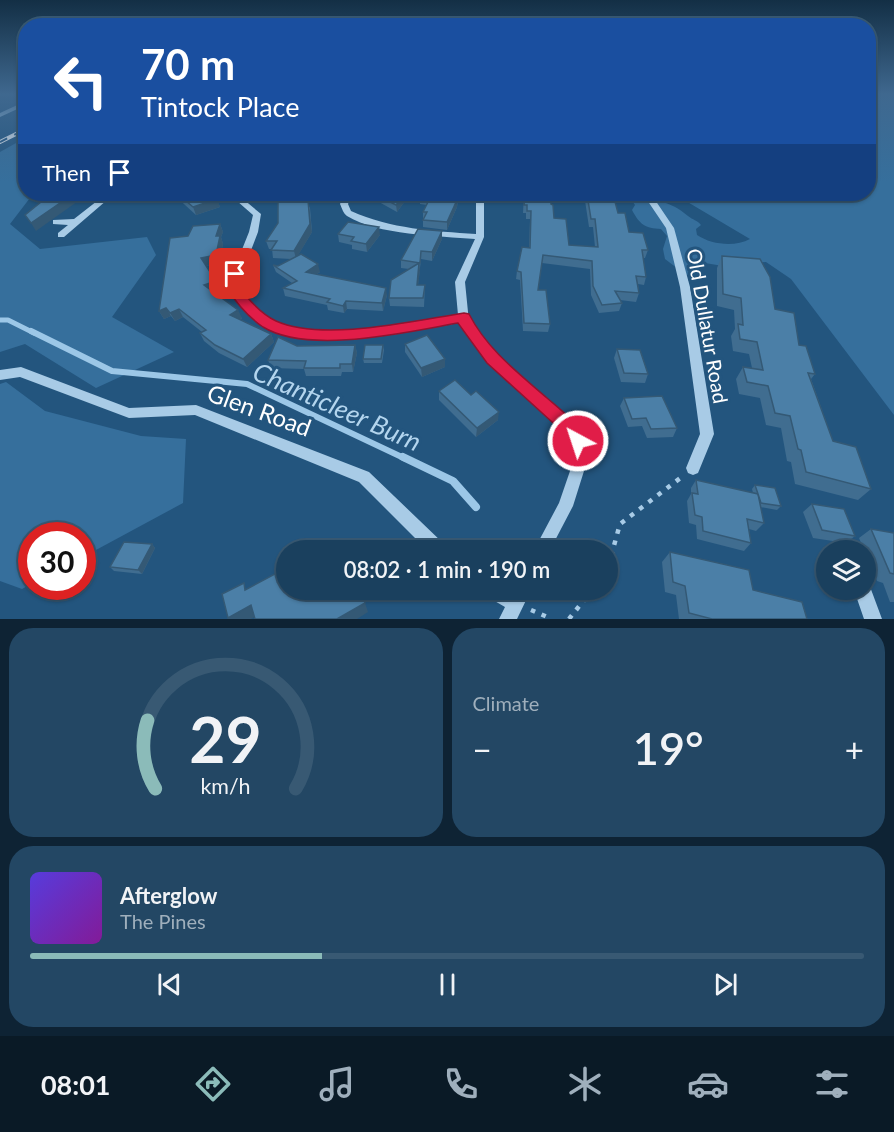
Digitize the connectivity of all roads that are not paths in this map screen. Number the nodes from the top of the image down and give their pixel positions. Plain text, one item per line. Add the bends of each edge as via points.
1 (101, 201) edge
2 (241, 201) edge
3 (345, 201) edge
4 (480, 201) edge
5 (652, 201) edge
6 (56, 222) dead end
7 (76, 222) junction
8 (61, 235) dead end
9 (480, 237) junction
10 (464, 318) junction
11 (0, 375) edge
12 (693, 468) road end
13 (428, 540) edge
14 (547, 540) edge
15 (866, 600) edge
16 (873, 619) edge

1 - 7 street
2 - 10 street via 257,214 256,231 244,250 232,287 268,323 306,334 365,333
3 - 9 street via 348,213 369,224
4 - 9 street
5 - 12 street, Old Dullatur Road via 669,228 685,287 707,434
6 - 7 street
7 - 8 street
9 - 10 street via 460,282
10 - 14 street via 492,359 569,427 578,441 577,471
11 - 13 street, Glen Road via 21,372 129,414 196,410 364,477
15 - 16 street

